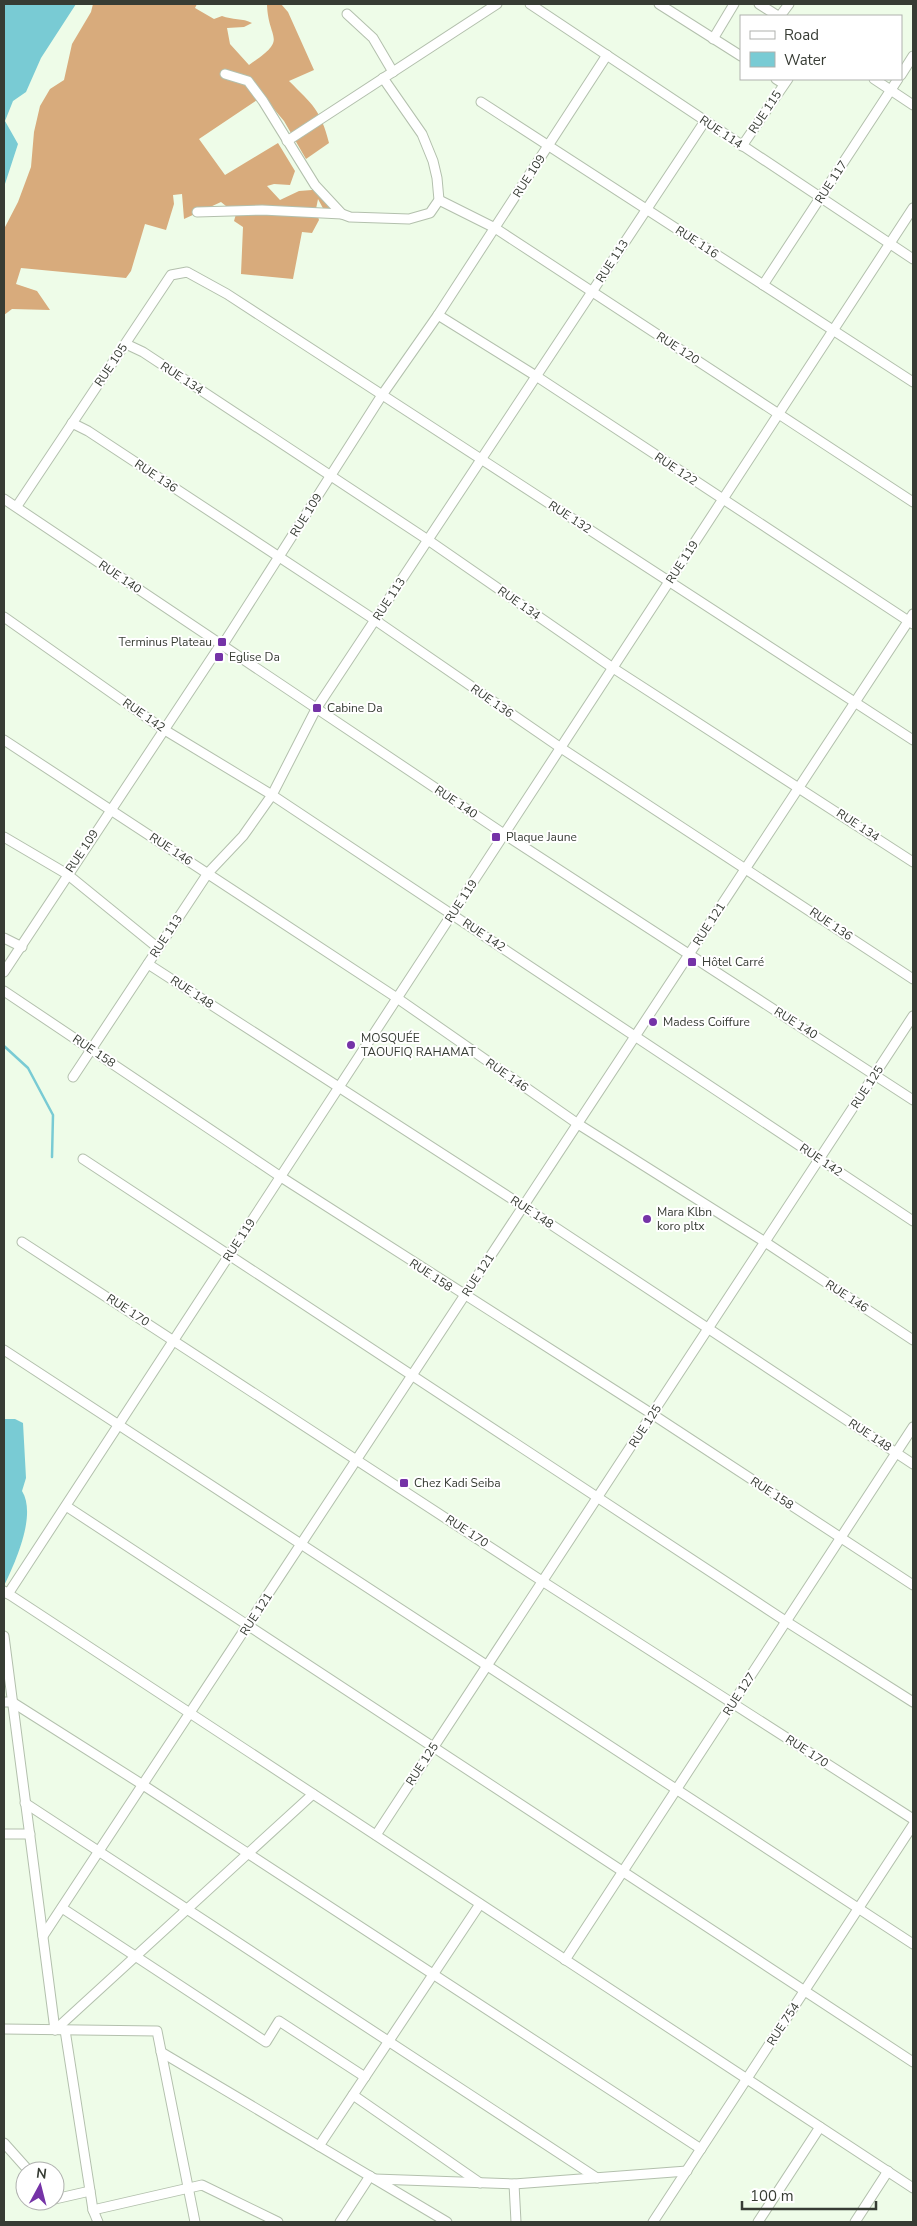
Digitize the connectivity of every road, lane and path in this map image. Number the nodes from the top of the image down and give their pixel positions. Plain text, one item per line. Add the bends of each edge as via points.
1 (497, 4) edge
2 (530, 4) edge
3 (659, 4) edge
4 (734, 4) edge
5 (759, 4) edge
6 (788, 4) edge
7 (347, 14) dead end
8 (777, 15) edge
9 (780, 15) edge
10 (713, 39) junction
11 (607, 55) junction
12 (740, 55) edge
13 (913, 56) edge
14 (393, 72) junction
15 (902, 73) edge
16 (225, 74) dead end
17 (383, 78) junction
18 (876, 80) edge
19 (897, 80) edge
20 (786, 82) edge
21 (891, 90) junction
22 (481, 102) dead end
23 (913, 105) edge
24 (705, 120) junction
25 (287, 141) junction
26 (548, 146) junction
27 (742, 146) junction
28 (820, 197) junction
29 (438, 200) junction
30 (913, 208) edge
31 (646, 209) junction
32 (197, 212) dead end
33 (342, 214) junction
34 (495, 228) junction
35 (890, 244) junction
36 (913, 260) edge
37 (763, 285) junction
38 (592, 291) junction
39 (227, 294) joint
40 (438, 315) junction
41 (833, 330) junction
42 (126, 344) junction
43 (536, 376) junction
44 (913, 382) edge
45 (382, 395) junction
46 (779, 414) junction
47 (72, 423) junction
48 (481, 459) junction
49 (330, 476) junction
50 (4, 499) edge
51 (723, 500) junction
52 (913, 502) edge
53 (17, 506) junction
54 (428, 540) junction
55 (280, 558) junction
56 (670, 581) junction
57 (4, 617) edge
58 (912, 619) edge
59 (375, 620) junction
60 (222, 646) junction
61 (613, 668) junction
62 (855, 702) junction
63 (316, 709) junction
64 (163, 729) junction
65 (4, 740) edge
66 (913, 740) edge
67 (561, 748) junction
68 (799, 787) junction
69 (272, 795) junction
70 (110, 810) junction
71 (504, 834) junction
72 (4, 837) edge
73 (913, 862) edge
74 (746, 868) junction
75 (208, 873) junction
76 (67, 874) junction
77 (452, 914) junction
78 (4, 938) edge
79 (22, 947) junction
80 (158, 948) junction
81 (689, 955) junction
82 (148, 964) junction
83 (4, 972) edge
84 (913, 978) edge
85 (4, 991) edge
86 (397, 998) junction
87 (913, 1016) edge
88 (636, 1036) junction
89 (92, 1050) junction
90 (875, 1074) junction
91 (73, 1077) dead end
92 (339, 1088) junction
93 (913, 1100) edge
94 (578, 1124) junction
95 (83, 1159) dead end
96 (819, 1159) junction
97 (280, 1177) junction
98 (524, 1206) junction
99 (913, 1221) edge
100 (22, 1242) dead end
101 (765, 1242) junction
102 (229, 1256) junction
103 (465, 1296) junction
104 (708, 1329) junction
105 (174, 1340) junction
106 (913, 1340) edge
107 (4, 1350) edge
108 (412, 1376) junction
109 (652, 1414) junction
110 (119, 1425) junction
111 (913, 1427) edge
112 (896, 1453) junction
113 (357, 1460) junction
114 (913, 1464) edge
115 (598, 1497) junction
116 (66, 1506) junction
117 (841, 1538) junction
118 (301, 1544) junction
119 (542, 1581) junction
120 (913, 1585) edge
121 (6, 1593) edge
122 (786, 1622) junction
123 (248, 1626) junction
124 (4, 1636) edge
125 (487, 1666) junction
126 (8, 1702) edge
127 (913, 1702) edge
128 (733, 1704) junction
129 (190, 1714) junction
130 (433, 1747) junction
131 (143, 1785) junction
132 (677, 1790) junction
133 (313, 1794) junction
134 (25, 1803) junction
135 (913, 1819) edge
136 (913, 1825) edge
137 (4, 1834) edge
138 (30, 1834) junction
139 (376, 1835) junction
140 (100, 1851) junction
141 (248, 1853) junction
142 (623, 1872) junction
143 (480, 1904) junction
144 (62, 1908) junction
145 (859, 1908) junction
146 (187, 1909) junction
147 (43, 1936) junction
148 (913, 1944) edge
149 (136, 1956) junction
150 (566, 1960) junction
151 (433, 1974) junction
152 (804, 1991) junction
153 (4, 2029) edge
154 (55, 2030) junction
155 (66, 2030) junction
156 (389, 2041) junction
157 (161, 2052) junction
158 (913, 2062) edge
159 (365, 2077) junction
160 (747, 2079) junction
161 (353, 2095) junction
162 (820, 2127) junction
163 (4, 2143) edge
164 (319, 2146) junction
165 (701, 2149) junction
166 (19, 2161) edge
167 (687, 2171) junction
168 (888, 2172) junction
169 (372, 2178) junction
170 (597, 2178) junction
171 (480, 2183) junction
172 (514, 2184) junction
173 (913, 2188) edge
174 (187, 2189) junction
175 (90, 2191) junction
176 (65, 2197) edge
177 (93, 2210) junction
178 (436, 2220) edge
179 (98, 2222) edge
180 (195, 2222) edge
181 (278, 2222) edge
182 (340, 2222) edge
183 (447, 2222) edge
184 (516, 2222) edge
185 (653, 2222) edge
186 (758, 2222) edge
187 (855, 2222) edge

1 - 14 street
2 - 11 street, RUE 114
3 - 10 street
4 - 10 street
5 - 8 street
6 - 9 street
7 - 14 street via 373,38
10 - 12 street
11 - 24 street, RUE 114
11 - 26 street, RUE 109
13 - 15 street
14 - 17 street
16 - 25 street via 248,81
17 - 25 street
17 - 29 street via 422,134 437,178
18 - 21 street
19 - 21 street, RUE 117
20 - 27 street, RUE 115
21 - 23 street
21 - 28 street, RUE 117
22 - 26 street, RUE 116
24 - 27 street, RUE 114
24 - 31 street, RUE 113
25 - 33 street via 315,185
26 - 31 street, RUE 116
26 - 34 street, RUE 109
27 - 28 street, RUE 114
28 - 35 street, RUE 114
28 - 37 street, RUE 117
29 - 33 street via 430,214 409,219
29 - 34 street, RUE 120
30 - 35 street, RUE 119
31 - 37 street, RUE 116
31 - 38 street, RUE 113
32 - 33 street via 262,210
34 - 38 street, RUE 120
34 - 40 street, RUE 109
35 - 36 street, RUE 114
35 - 41 street, RUE 119
37 - 41 street, RUE 116
38 - 43 street, RUE 113
38 - 46 street, RUE 120
39 - 42 street, RUE 105 via 186,272 171,275
39 - 45 street, RUE 132
40 - 43 street, RUE 122
40 - 45 street, RUE 109
41 - 44 street, RUE 116
41 - 46 street, RUE 119
42 - 47 street, RUE 105
42 - 49 street, RUE 134 via 143,352
43 - 48 street, RUE 113
43 - 51 street, RUE 122
45 - 48 street, RUE 132
45 - 49 street, RUE 109
46 - 51 street, RUE 119
46 - 52 street, RUE 120
47 - 53 street, RUE 105
47 - 55 street, RUE 136
48 - 54 street, RUE 113
48 - 56 street, RUE 132
49 - 54 street, RUE 134
49 - 55 street, RUE 109
50 - 53 street, RUE 140
51 - 56 street, RUE 119
51 - 58 street, RUE 122
53 - 60 street, RUE 140
54 - 59 street, RUE 113
54 - 61 street, RUE 134
55 - 59 street, RUE 136
55 - 60 street, RUE 109
56 - 61 street, RUE 119
56 - 62 street, RUE 132
57 - 64 street, RUE 142
58 - 62 street, RUE 121
59 - 63 street, RUE 113
59 - 67 street, RUE 136
60 - 63 street, RUE 140
60 - 64 street, RUE 109
61 - 67 street, RUE 119
61 - 68 street, RUE 134
62 - 66 street, RUE 132
62 - 68 street, RUE 121
63 - 69 street, RUE 113
63 - 71 street, RUE 140
64 - 69 street, RUE 142
64 - 70 street, RUE 109
65 - 70 street, RUE 146
67 - 71 street, RUE 119
67 - 74 street, RUE 136
68 - 73 street, RUE 134
68 - 74 street, RUE 121
69 - 75 street, RUE 113 via 243,836
69 - 77 street, RUE 142
70 - 75 street, RUE 146
70 - 76 street, RUE 109
71 - 77 street, RUE 119
71 - 81 street, RUE 140
72 - 76 street
74 - 81 street, RUE 121
74 - 84 street, RUE 136
75 - 80 street, RUE 113
75 - 86 street, RUE 146
76 - 79 street, RUE 109
76 - 80 street
77 - 86 street, RUE 119
77 - 88 street, RUE 142
78 - 79 street
79 - 83 street, RUE 109
80 - 82 street, RUE 113
81 - 88 street, RUE 121
81 - 90 street, RUE 140
82 - 89 street, RUE 113
82 - 92 street, RUE 148
85 - 89 street, RUE 158
86 - 92 street, RUE 119
86 - 94 street, RUE 146
87 - 90 street, RUE 125
88 - 94 street, RUE 121
88 - 96 street, RUE 142
89 - 91 street, RUE 113
89 - 97 street, RUE 158
90 - 93 street, RUE 140
90 - 96 street, RUE 125
92 - 97 street, RUE 119
92 - 98 street, RUE 148
94 - 98 street, RUE 121
94 - 101 street, RUE 146
95 - 102 street
96 - 99 street, RUE 142
96 - 101 street, RUE 125
97 - 102 street, RUE 119
97 - 103 street, RUE 158
98 - 103 street, RUE 121
98 - 104 street, RUE 148
100 - 105 street, RUE 170
101 - 104 street, RUE 125
101 - 106 street, RUE 146
102 - 105 street, RUE 119
102 - 108 street
103 - 108 street, RUE 121
103 - 109 street, RUE 158
104 - 109 street, RUE 125
104 - 112 street, RUE 148
105 - 110 street, RUE 119
105 - 113 street, RUE 170
107 - 110 street
108 - 113 street, RUE 121
108 - 115 street
109 - 115 street, RUE 125
109 - 117 street, RUE 158
110 - 116 street, RUE 119
110 - 118 street
111 - 112 street, RUE 127
112 - 114 street, RUE 148
112 - 117 street, RUE 127
113 - 118 street, RUE 121
113 - 119 street, RUE 170
115 - 119 street, RUE 125
115 - 122 street
116 - 121 street, RUE 119
116 - 123 street
117 - 120 street, RUE 158
117 - 122 street, RUE 127
118 - 123 street, RUE 121
118 - 125 street
119 - 125 street, RUE 125
119 - 128 street, RUE 170
121 - 129 street
122 - 127 street
122 - 128 street, RUE 127
123 - 129 street, RUE 121
123 - 130 street
124 - 126 street
125 - 130 street, RUE 125
125 - 132 street
126 - 131 street
126 - 134 street
128 - 132 street, RUE 127
128 - 135 street, RUE 170
129 - 131 street, RUE 121
129 - 133 street
130 - 139 street, RUE 125
130 - 142 street
131 - 140 street, RUE 121
131 - 141 street
132 - 142 street, RUE 127
132 - 145 street
133 - 139 street
133 - 141 street
134 - 138 street
134 - 140 street
136 - 145 street, RUE 754
137 - 138 street
138 - 147 street
139 - 143 street
140 - 144 street, RUE 121
140 - 146 street
141 - 146 street
141 - 151 street
142 - 150 street, RUE 127
142 - 152 street
143 - 150 street
143 - 151 street
144 - 147 street, RUE 121
144 - 149 street
145 - 148 street
145 - 152 street, RUE 754
146 - 149 street
146 - 156 street
147 - 154 street
149 - 154 street
149 - 159 street via 266,2042 279,2021
150 - 160 street
151 - 156 street
151 - 165 street
152 - 158 street
152 - 160 street, RUE 754
153 - 154 street
154 - 155 street
155 - 157 street via 157,2031
155 - 175 street
156 - 159 street
156 - 170 street
157 - 164 street
157 - 174 street
159 - 161 street
160 - 162 street
160 - 165 street, RUE 754
161 - 164 street
161 - 171 street
162 - 168 street
162 - 186 street
163 - 166 street
164 - 169 street
165 - 167 street, RUE 754
167 - 170 street
167 - 185 street, RUE 754
168 - 173 street
168 - 187 street
169 - 171 street
169 - 178 street
169 - 182 street
170 - 172 street
171 - 172 street
172 - 184 street
174 - 177 street
174 - 180 street
174 - 181 street via 202,2185
175 - 176 street
175 - 177 street
177 - 179 street
178 - 183 street

